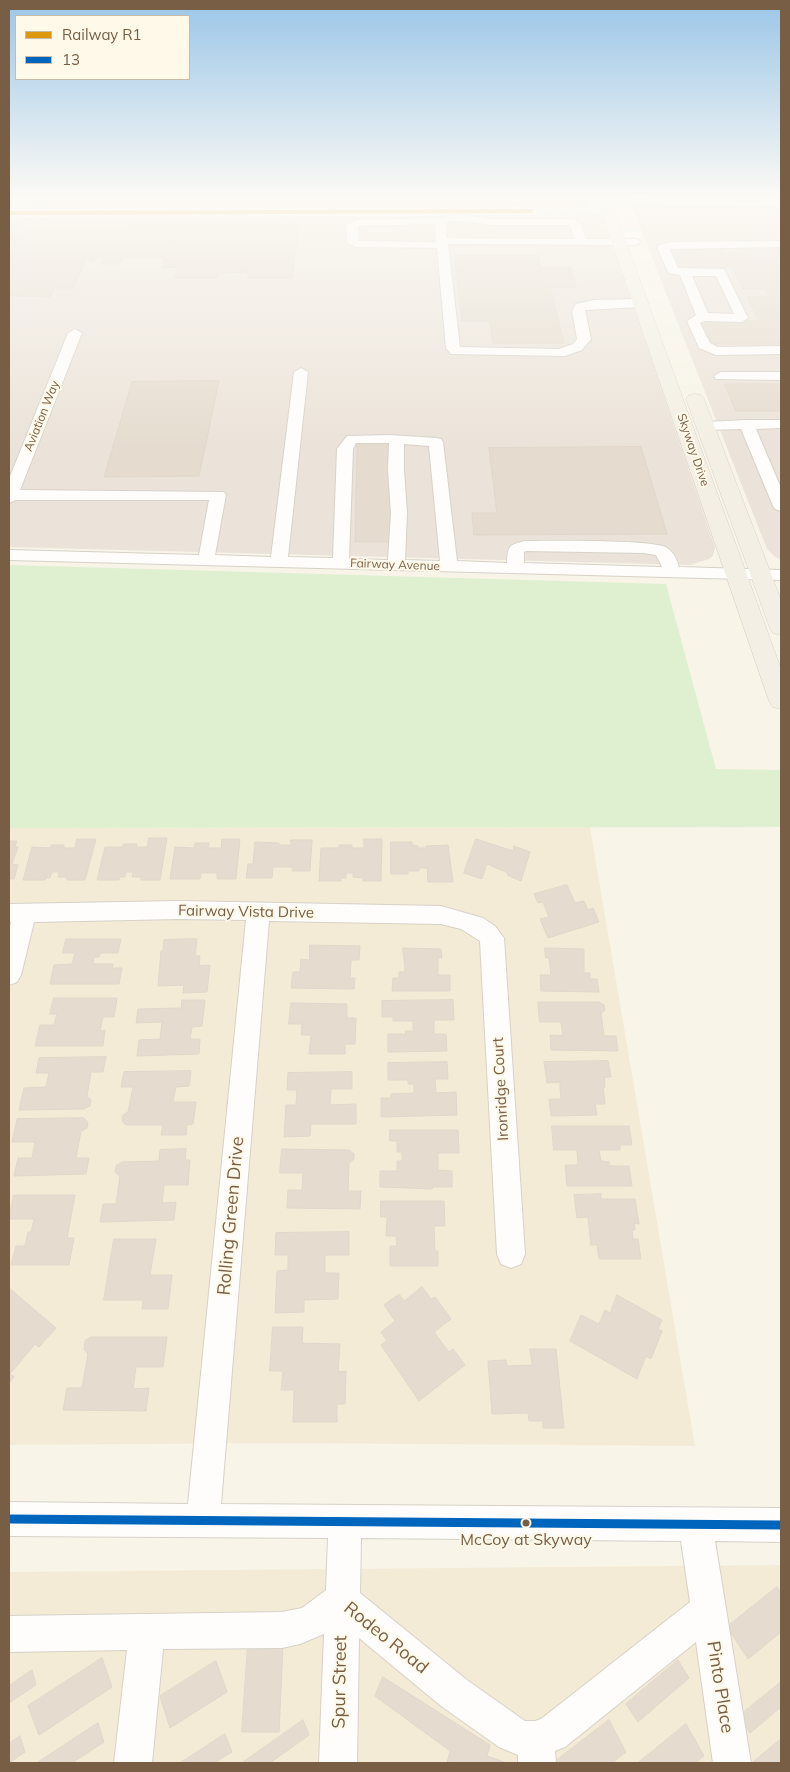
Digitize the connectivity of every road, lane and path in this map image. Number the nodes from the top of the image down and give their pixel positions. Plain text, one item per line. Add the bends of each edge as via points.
1 (446, 281) edge
2 (639, 281) edge
3 (688, 281) edge
4 (724, 281) edge
5 (641, 303) junction
6 (704, 317) junction
7 (75, 333) dead end
8 (781, 350) edge
9 (301, 372) dead end
10 (721, 376) dead end
11 (781, 376) edge
12 (688, 380) dead end
13 (746, 424) junction
14 (781, 424) edge
15 (705, 426) junction
16 (397, 440) junction
17 (9, 497) edge
18 (781, 506) edge
19 (9, 555) edge
20 (206, 560) junction
21 (280, 562) junction
22 (341, 564) junction
23 (396, 565) junction
24 (448, 567) junction
25 (515, 568) junction
26 (672, 573) junction
27 (737, 574) junction
28 (771, 575) edge
29 (781, 628) edge
30 (781, 701) edge
31 (258, 912) junction
32 (17, 913) edge
33 (482, 927) joint
34 (9, 975) edge
35 (511, 1254) dead end
36 (9, 1519) edge
37 (203, 1520) junction
38 (345, 1521) junction
39 (695, 1524) junction
40 (781, 1525) edge
41 (341, 1600) junction
42 (708, 1610) junction
43 (147, 1632) junction
44 (9, 1634) edge
45 (536, 1752) edge
46 (133, 1763) edge
47 (338, 1763) edge
48 (732, 1763) edge

1 - 5 street via 456,352 560,352 575,349 584,343 585,338 580,308 594,304
2 - 5 main road, Skyway Drive
3 - 6 street
4 - 6 street via 742,318
5 - 27 main road, Skyway Drive
6 - 8 street via 692,321 704,345 716,351
7 - 17 street, Aviation Way
9 - 21 street
10 - 11 street
12 - 15 main road, Skyway Drive
13 - 14 street
13 - 15 street
13 - 18 street
15 - 28 main road, Skyway Drive
16 - 22 street via 352,440 345,449
16 - 23 street via 399,513
16 - 24 street via 436,442 449,545
17 - 20 street via 218,495
19 - 20 street, Fairway Avenue
20 - 21 street, Fairway Avenue
21 - 22 street, Fairway Avenue
22 - 23 street, Fairway Avenue
23 - 24 street, Fairway Avenue
24 - 25 street, Fairway Avenue
25 - 26 street, Fairway Avenue
25 - 26 street via 516,549 525,546 644,548 661,551 668,559
26 - 27 street, Fairway Avenue
27 - 28 street, Fairway Avenue
27 - 30 main road, Skyway Drive
28 - 29 main road, Skyway Drive
31 - 32 street, Fairway Vista Drive
31 - 33 street, Fairway Vista Drive via 441,915
31 - 37 street, Rolling Green Drive
32 - 34 street
33 - 35 street, Ironridge Court via 492,938
36 - 37 street
37 - 38 street
38 - 39 street
38 - 41 street, Spur Street
39 - 40 street
39 - 42 street, Pinto Place
41 - 43 street, Rodeo Road via 302,1627
41 - 45 street, Rodeo Road via 454,1693 523,1739
41 - 47 street, Spur Street
42 - 45 street, Rodeo Road via 552,1734
42 - 48 street, Pinto Place
43 - 44 street, Rodeo Road
43 - 46 street

